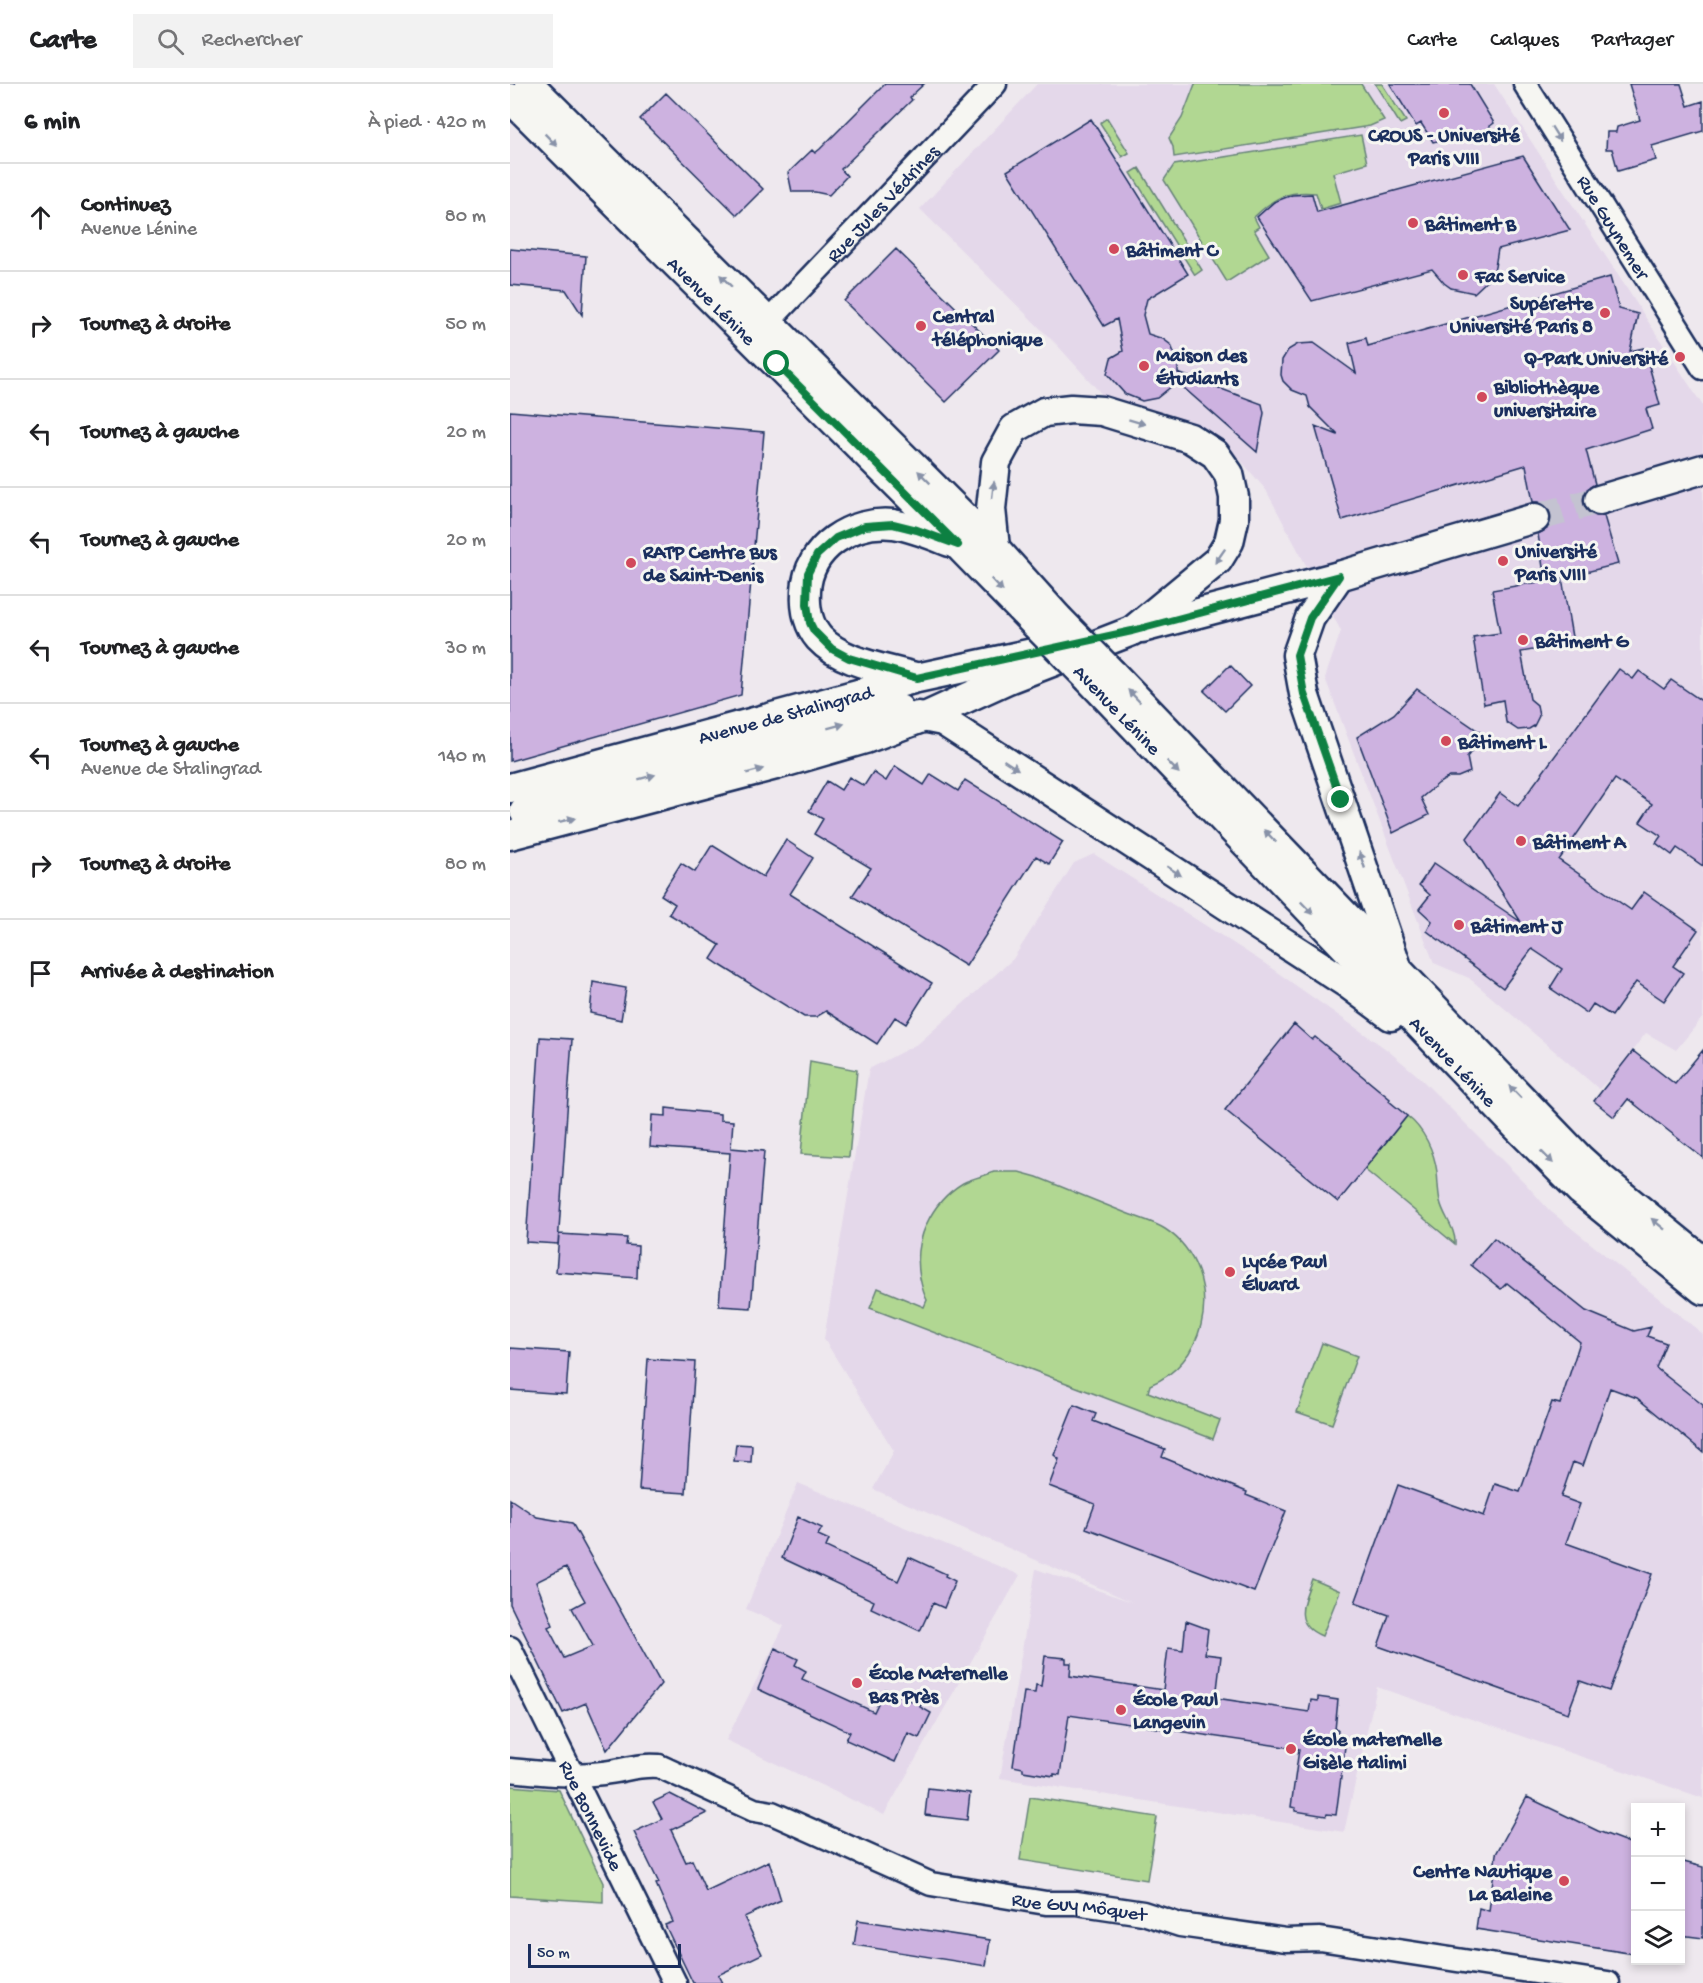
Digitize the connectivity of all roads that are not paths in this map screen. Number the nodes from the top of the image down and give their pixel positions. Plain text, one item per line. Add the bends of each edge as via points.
1 (529, 84) edge
2 (995, 84) edge
3 (1526, 84) edge
4 (510, 98) edge
5 (768, 322) junction
6 (1703, 368) edge
7 (1703, 469) edge
8 (1599, 500) tunnel mouth
9 (1535, 518) tunnel mouth
10 (958, 545) junction
11 (995, 548) junction
12 (1339, 576) junction
13 (1047, 621) junction
14 (1132, 631) junction
15 (1101, 676) junction
16 (917, 678) junction
17 (1008, 679) junction
18 (879, 715) junction
19 (927, 716) junction
20 (713, 733) junction
21 (962, 733) junction
22 (865, 739) junction
23 (510, 788) edge
24 (510, 803) edge
25 (510, 815) edge
26 (510, 835) edge
27 (1398, 969) junction
28 (1425, 1033) junction
29 (1703, 1261) edge
30 (1703, 1290) edge
31 (510, 1648) edge
32 (510, 1770) edge
33 (573, 1776) junction
34 (675, 1983) edge
35 (1608, 1983) edge

5 -> 1 main road, Avenue Lénine
2 - 5 street, Rue Jules Védrines
3 -> 6 street, Rue Guynemer
4 -> 10 main road, Avenue Lénine
11 -> 5 main road, Avenue Lénine
7 - 8 main road
9 - 12 main road, Avenue de Stalingrad
10 -> 13 main road, Avenue Lénine
10 - 16 main road via 911,528 872,525 852,530 827,545 808,573 808,615 820,638 849,658
11 - 13 main road, Avenue Lénine
11 -> 14 main road via 991,509 996,462 1014,429 1044,412 1102,411 1190,438 1215,454 1229,474 1234,496 1229,542 1203,575
12 - 14 main road, Avenue de Stalingrad
27 -> 12 main road via 1304,694 1297,655 1310,618
13 - 15 main road, Avenue Lénine, bridge
14 - 16 main road, Avenue de Stalingrad
14 - 17 main road, Avenue de Stalingrad
27 -> 15 main road, Avenue Lénine
15 -> 28 main road, Avenue Lénine
16 - 20 main road, Avenue de Stalingrad
17 - 18 main road, Avenue de Stalingrad
17 - 19 main road, Avenue de Stalingrad
18 - 19 main road
25 -> 18 main road, Avenue de Stalingrad
19 - 21 main road
19 - 22 main road, Avenue de Stalingrad
20 - 23 main road, Avenue de Stalingrad
20 - 24 main road
21 - 22 main road
21 -> 28 main road via 1392,1016
26 -> 22 main road, Avenue de Stalingrad
29 -> 27 main road, Avenue Lénine via 1587,1166
28 -> 30 main road, Avenue Lénine via 1581,1191
31 - 33 street, Rue Bonnevide
32 - 33 street, Rue Guy Môquet
33 - 34 street, Rue Bonnevide
33 - 35 street, Rue Guy Môquet via 659,1766 931,1884 1046,1903 1076,1903 1143,1913 1180,1925 1286,1940 1320,1939

